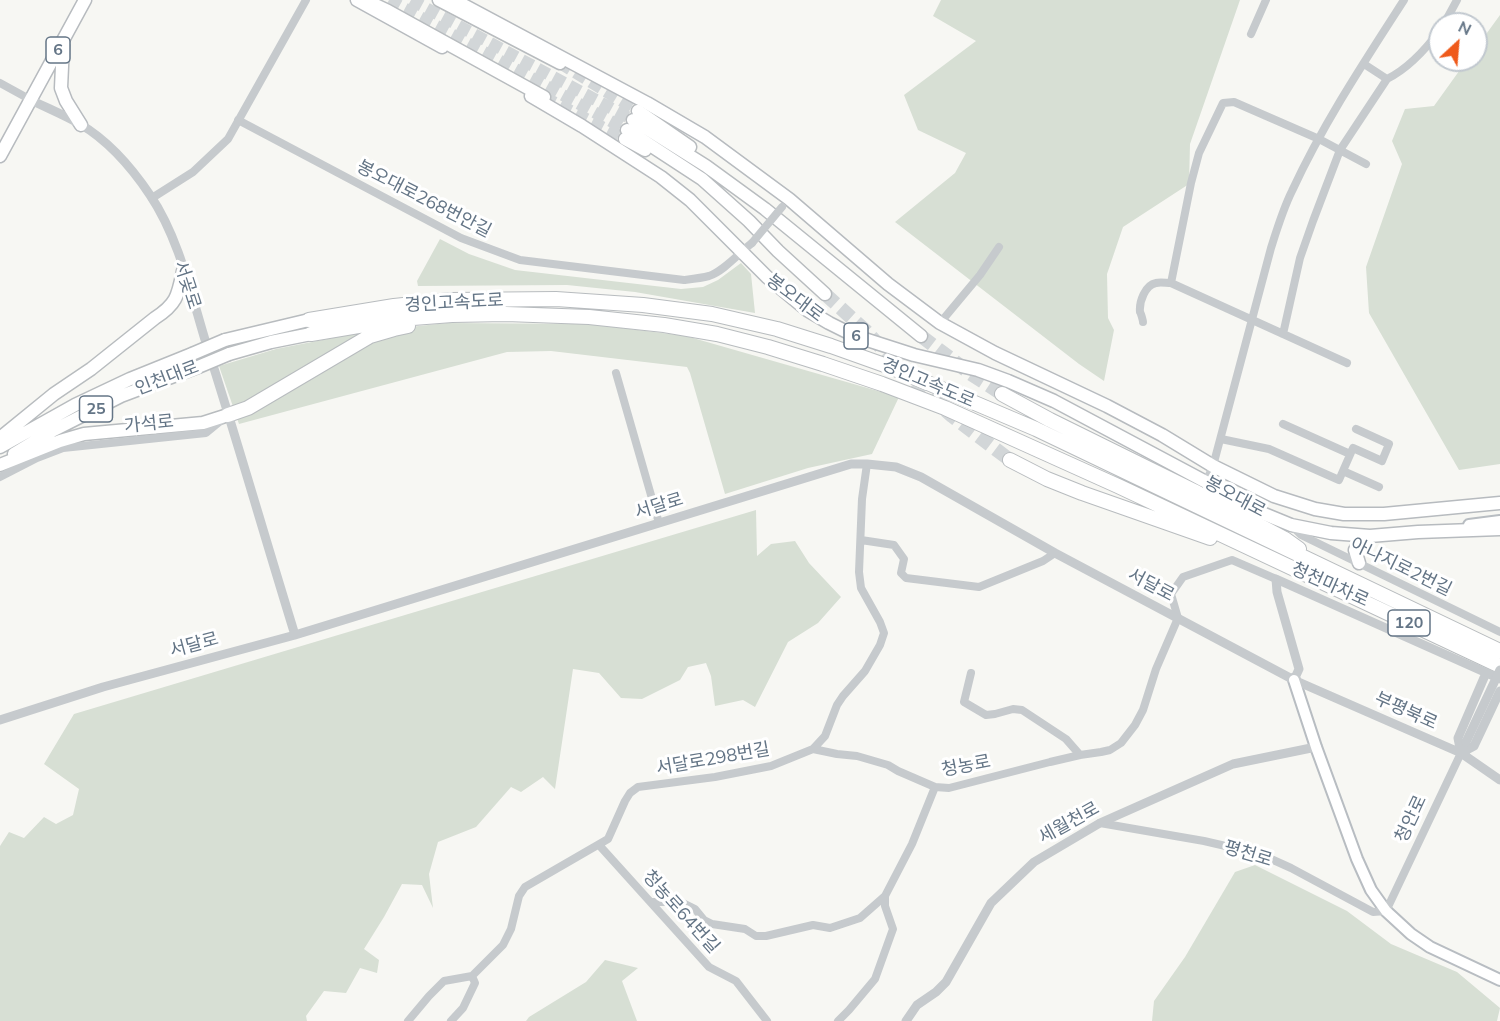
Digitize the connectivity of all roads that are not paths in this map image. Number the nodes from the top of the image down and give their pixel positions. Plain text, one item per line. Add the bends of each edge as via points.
1 (85, 0) edge
2 (306, 0) edge
3 (357, 0) edge
4 (365, 0) edge
5 (439, 0) edge
6 (454, 0) edge
7 (1266, 0) edge
8 (1404, 0) edge
9 (1251, 34) dead end
10 (63, 41) junction
11 (1428, 45) edge
12 (560, 63) tunnel mouth
13 (1364, 64) junction
14 (1388, 79) junction
15 (0, 83) edge
16 (544, 97) tunnel mouth
17 (31, 100) junction
18 (238, 120) junction
19 (81, 125) junction
20 (1319, 139) junction
21 (1340, 150) junction
22 (0, 156) edge
23 (1366, 164) dead end
24 (152, 198) junction
25 (785, 203) junction
26 (999, 247) dead end
27 (741, 251) junction
28 (183, 271) junction
29 (1171, 284) junction
30 (825, 294) tunnel mouth
31 (452, 315) junction
32 (1252, 320) junction
33 (1143, 322) dead end
34 (940, 323) junction
35 (310, 327) junction
36 (1283, 334) junction
37 (921, 336) tunnel mouth
38 (1347, 363) dead end
39 (616, 374) dead end
40 (1002, 394) tunnel mouth
41 (228, 415) junction
42 (1283, 424) dead end
43 (1356, 429) dead end
44 (0, 438) edge
45 (1221, 439) junction
46 (0, 447) edge
47 (1350, 454) junction
48 (1010, 460) tunnel mouth
49 (0, 464) edge
50 (867, 464) junction
51 (1213, 466) junction
52 (1343, 471) junction
53 (0, 477) edge
54 (1206, 482) junction
55 (1378, 487) dead end
56 (1500, 503) edge
57 (1500, 521) edge
58 (659, 523) junction
59 (1291, 525) junction
60 (1500, 529) edge
61 (1418, 532) junction
62 (1370, 536) junction
63 (861, 540) junction
64 (1055, 553) junction
65 (1359, 563) junction
66 (1320, 573) junction
67 (1276, 579) junction
68 (1178, 618) junction
69 (1500, 632) edge
70 (295, 635) junction
71 (1500, 651) edge
72 (1500, 668) edge
73 (971, 673) dead end
74 (1486, 673) junction
75 (1294, 680) junction
76 (1500, 680) edge
77 (1500, 691) edge
78 (0, 720) edge
79 (1316, 747) junction
80 (813, 749) junction
81 (1461, 753) junction
82 (1080, 755) junction
83 (1500, 780) edge
84 (935, 788) junction
85 (1100, 823) junction
86 (599, 845) junction
87 (885, 896) junction
88 (652, 902) junction
89 (1386, 910) junction
90 (472, 976) junction
91 (1500, 981) edge
92 (408, 1021) edge
93 (451, 1021) edge
94 (767, 1021) edge
95 (838, 1021) edge
96 (906, 1021) edge

1 - 10 main road, 6
2 - 18 street
3 - 27 main road, 봉오대로 / 6 via 535,98 661,177
4 - 16 main road
5 - 12 main road
6 - 25 main road, 봉오대로 via 705,137
7 - 9 street
8 - 13 street
10 - 17 main road, 6
10 - 19 main road via 61,88
11 - 14 street
13 - 14 street
13 - 20 street
14 - 21 street
15 - 17 street
17 - 19 street, 서곶로
17 - 22 main road, 6
18 - 24 street via 228,139 193,172
18 - 27 street, 봉오대로268번안길 via 461,238 520,260 684,280 711,276
19 - 24 street, 서곶로 via 108,145
20 - 21 street
20 - 29 street via 1234,102 1223,103 1199,153
20 - 32 street via 1281,218
21 - 23 street
21 - 36 street via 1300,258
24 - 28 street, 서곶로 via 170,232
25 - 27 street, 봉오대로268번안길, bridge
25 - 34 main road, 봉오대로
26 - 34 street
27 - 54 main road, 봉오대로 / 6 via 807,310 855,336 1008,381 1054,401
28 - 41 street, 서곶로
28 - 44 main road via 177,298 165,312
29 - 32 street
29 - 33 street via 1157,282 1147,288 1140,312
30 - 37 main road, 봉오대로 via 702,178 631,125 706,166
31 - 35 highway, 경인고속도로
31 - 41 highway via 370,336 248,408
31 - 66 highway, 경인고속도로 via 589,317 664,325 717,334 823,363 945,408
32 - 36 street
32 - 45 street
34 - 51 main road, 봉오대로 via 1107,406
35 - 46 main road, 인천대로 / 25, bridge via 225,340 121,383
35 - 49 main road, 인천대로 / 25, bridge via 121,396 52,431
35 - 66 highway, 경인고속도로 via 394,306 451,300 556,299 712,314 777,329 890,367 1036,429
36 - 38 street
39 - 58 street
40 - 66 highway via 1286,539
41 - 49 main road via 203,423 84,434
41 - 53 street, 가석로 via 206,433 63,448
41 - 70 street, 서곶로
42 - 47 street
43 - 47 street via 1389,444 1382,461 1353,448
45 - 51 street
45 - 52 street via 1269,449 1339,480
47 - 52 street
48 - 66 highway via 1082,493 1205,535 1271,566
50 - 58 street, 서달로 via 851,464
50 - 63 street
50 - 64 street, 서달로 via 896,467 921,477
51 - 54 street
51 - 56 main road, 봉오대로 via 1274,496 1344,514
52 - 55 street
54 - 59 main road, 봉오대로 / 6 via 1252,509
57 - 61 main road, 봉오대로
58 - 70 street, 서달로
59 - 62 main road, 봉오대로 / 6
59 - 65 street, 아나지로2번길 via 1301,535
60 - 61 main road, 봉오대로 / 6
61 - 62 main road, 봉오대로 / 6
62 - 65 main road via 1355,550
63 - 64 street via 894,545 904,559 901,573 906,578 979,587
63 - 80 street via 861,588 884,633 865,671 843,696 825,736
64 - 68 street, 서달로
65 - 69 street, 아나지로2번길
66 - 71 highway, 경인고속도로 / 120
66 - 72 highway, 경인고속도로 / 120
67 - 68 street via 1232,560 1183,577 1171,594
67 - 74 street, 청천마차로
67 - 75 street, 청천마차로 via 1299,669
68 - 75 street, 서달로
68 - 82 street, 청농로 via 1143,710 1129,734 1110,750
70 - 78 street, 서달로 via 103,687
72 - 81 street, 청안로, bridge
73 - 82 street via 964,702 986,715 1022,710 1066,739
74 - 76 street, 청천마차로
74 - 81 street via 1458,738
75 - 79 main road, 평천로
75 - 81 street, 부평북로
77 - 81 street via 1474,746
79 - 85 street, 세월천로 via 1233,764
79 - 89 main road, 평천로 via 1357,859 1371,890
80 - 84 street via 888,765
80 - 86 street, 서달로298번길 via 771,766 638,787 625,801 608,839
81 - 83 street, 부평북로
81 - 89 street, 청안로
82 - 84 street, 청농로 via 949,788
84 - 87 street, 청농로
85 - 89 street, 평천로 via 1260,854 1374,912
85 - 96 street, 세월천로 via 1034,862 991,903 946,982 917,1005
86 - 88 street, 청농로64번길
86 - 90 street, 서달로298번길 via 525,887 503,945
87 - 88 street via 860,918 840,925 813,925 766,936 712,924 681,902
87 - 95 street via 892,929 875,979
88 - 94 street, 청농로64번길 via 709,967 736,981
89 - 91 main road, 평천로 via 1430,947
90 - 92 street via 444,981
90 - 93 street via 475,983 463,1008

